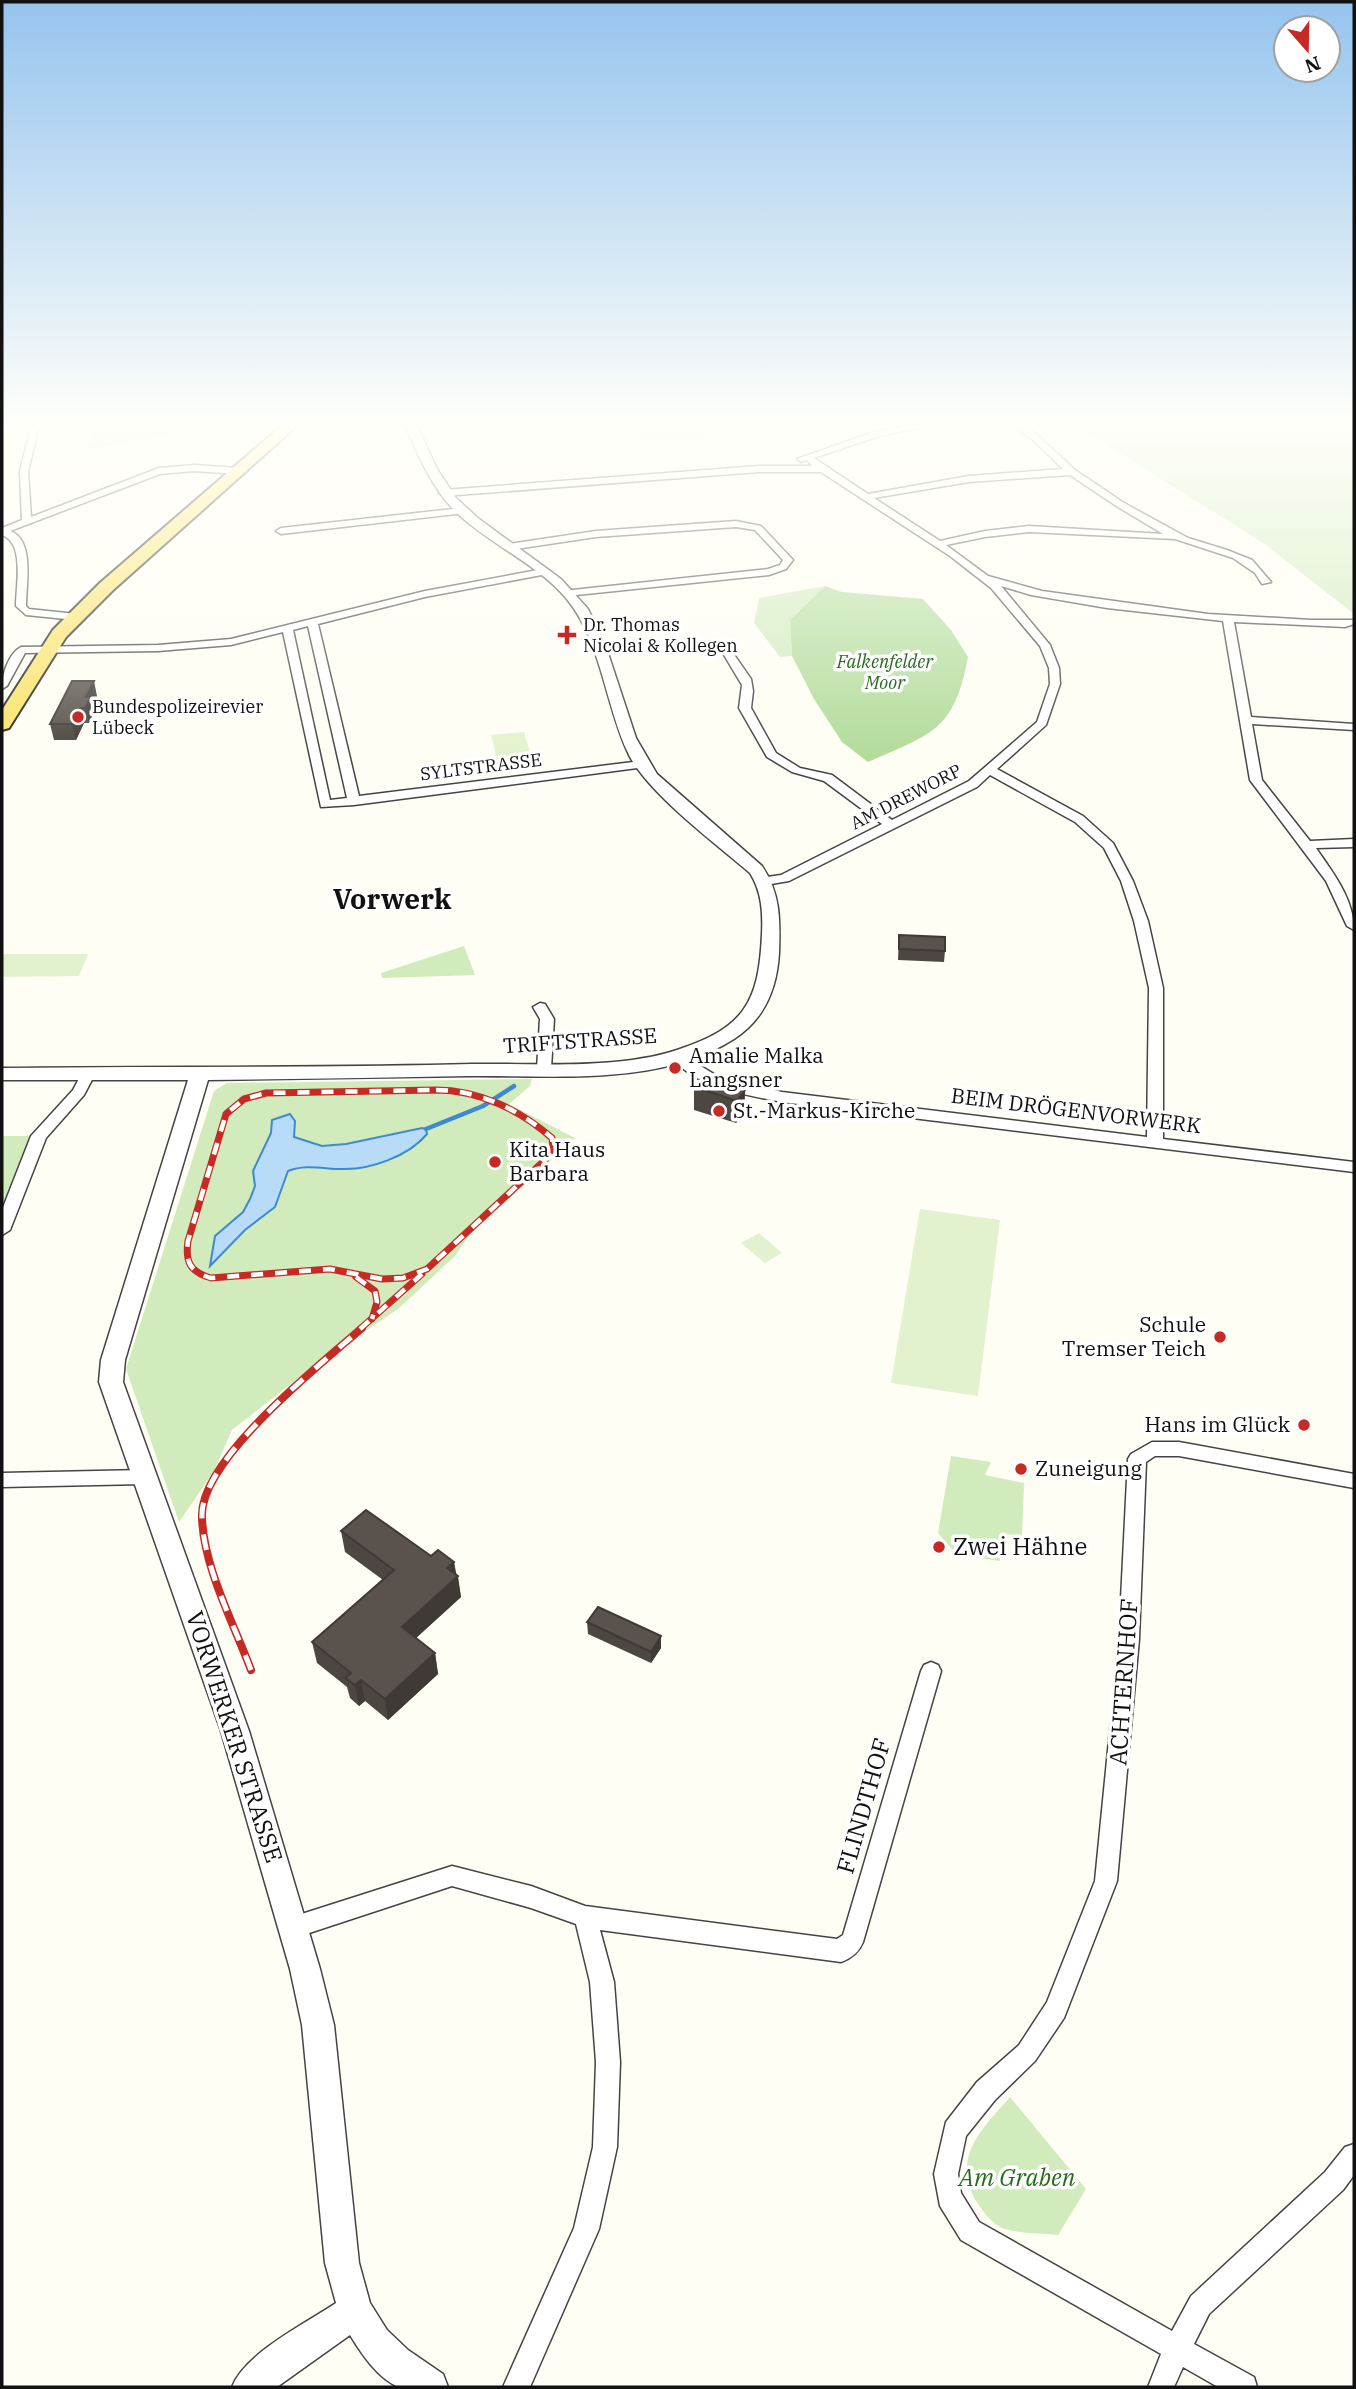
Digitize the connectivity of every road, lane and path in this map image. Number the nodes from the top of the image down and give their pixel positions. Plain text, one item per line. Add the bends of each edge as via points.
1 (10, 534) edge
2 (166, 534) edge
3 (493, 534) edge
4 (593, 534) edge
5 (765, 534) edge
6 (925, 534) edge
7 (996, 534) edge
8 (1129, 534) edge
9 (1171, 534) edge
10 (13, 536) joint
11 (1175, 537) junction
12 (939, 544) junction
13 (509, 547) junction
14 (977, 570) junction
15 (543, 572) junction
16 (1266, 582) dead end
17 (1023, 590) junction
18 (567, 593) junction
19 (1006, 597) junction
20 (76, 617) junction
21 (1228, 620) junction
22 (312, 622) junction
23 (1351, 622) dead end
24 (287, 628) junction
25 (46, 650) junction
26 (729, 655) dead end
27 (324, 674) junction
28 (298, 677) junction
29 (2, 686) edge
30 (1244, 720) junction
31 (2, 724) edge
32 (1354, 727) edge
33 (337, 729) junction
34 (310, 732) junction
35 (641, 765) junction
36 (990, 770) junction
37 (354, 801) junction
38 (891, 825) junction
39 (1354, 843) edge
40 (1307, 845) junction
41 (765, 881) junction
42 (1354, 926) edge
43 (540, 1007) dead end
44 (678, 1056) junction
45 (544, 1069) junction
46 (200, 1073) junction
47 (2, 1074) edge
48 (88, 1074) junction
49 (1155, 1142) junction
50 (1354, 1167) edge
51 (2, 1230) edge
52 (144, 1477) junction
53 (2, 1480) edge
54 (1354, 1481) edge
55 (931, 1671) dead end
56 (585, 1917) junction
57 (294, 1927) junction
58 (1354, 2156) edge
59 (355, 2311) junction
60 (1177, 2348) junction
61 (250, 2387) edge
62 (430, 2387) edge
63 (516, 2387) edge
64 (1161, 2387) edge
65 (1244, 2387) edge

1 - 10 street
2 - 20 main road
3 - 13 street
4 - 13 street
5 - 18 street via 788,560 769,572
6 - 12 street, AM DREWORP
7 - 12 street
8 - 11 street
9 - 11 street
10 - 20 street via 21,547 21,606 33,614
11 - 16 street via 1239,557 1261,571
12 - 14 street, AM DREWORP
13 - 15 street
14 - 17 street
14 - 19 street, AM DREWORP
15 - 18 street
15 - 22 street
17 - 19 street
17 - 21 street
18 - 35 street via 593,636
19 - 36 street, AM DREWORP via 1045,645 1055,684 1042,723
20 - 25 main road
21 - 23 street
21 - 30 street
22 - 24 street
22 - 27 street
24 - 25 street via 206,645
24 - 28 street
25 - 29 street via 21,650
25 - 31 main road
26 - 38 street via 749,685 745,708 771,755 786,766 828,778
27 - 28 street
27 - 33 street
28 - 34 street
30 - 32 street
30 - 40 street via 1256,780
33 - 34 street
33 - 37 street
34 - 37 street, SYLTSTRASSE via 326,804
35 - 37 street, SYLTSTRASSE
35 - 41 street
36 - 38 street, AM DREWORP via 973,784
36 - 49 street via 1079,819 1109,846 1127,881 1142,921 1156,988
38 - 41 street, AM DREWORP via 784,878
39 - 40 street
40 - 42 street via 1332,881
41 - 44 street, TRIFTSTRASSE via 771,898 771,945 769,981 760,1001 747,1020 727,1035
43 - 45 street via 547,1019
44 - 45 street, TRIFTSTRASSE via 617,1066
44 - 49 street, BEIM DRÖGENVORWERK via 696,1073 782,1097
45 - 46 street, TRIFTSTRASSE
46 - 48 street, TRIFTSTRASSE
46 - 52 street, VORWERKER STRASSE via 113,1360 111,1382
47 - 48 street, TRIFTSTRASSE
48 - 51 street via 39,1136
49 - 50 street, BEIM DRÖGENVORWERK
52 - 53 street
52 - 57 street, VORWERKER STRASSE via 234,1731
54 - 60 street, ACHTERNHOF via 1179,1449 1152,1449 1137,1459 1129,1639 1106,1881 1056,2010 1027,2053 986,2091 955,2131 946,2174 949,2197 970,2231
55 - 56 street, FLINDTHOF via 852,1942 841,1951
56 - 57 street via 452,1875
56 - 63 street via 602,1982 608,2062 605,2147 586,2230
57 - 59 street, VORWERKER STRASSE via 318,2025 342,2263
58 - 60 street via 1334,2181 1200,2305
59 - 61 street
59 - 62 street, VORWERKER STRASSE via 395,2363
60 - 64 street
60 - 65 street

